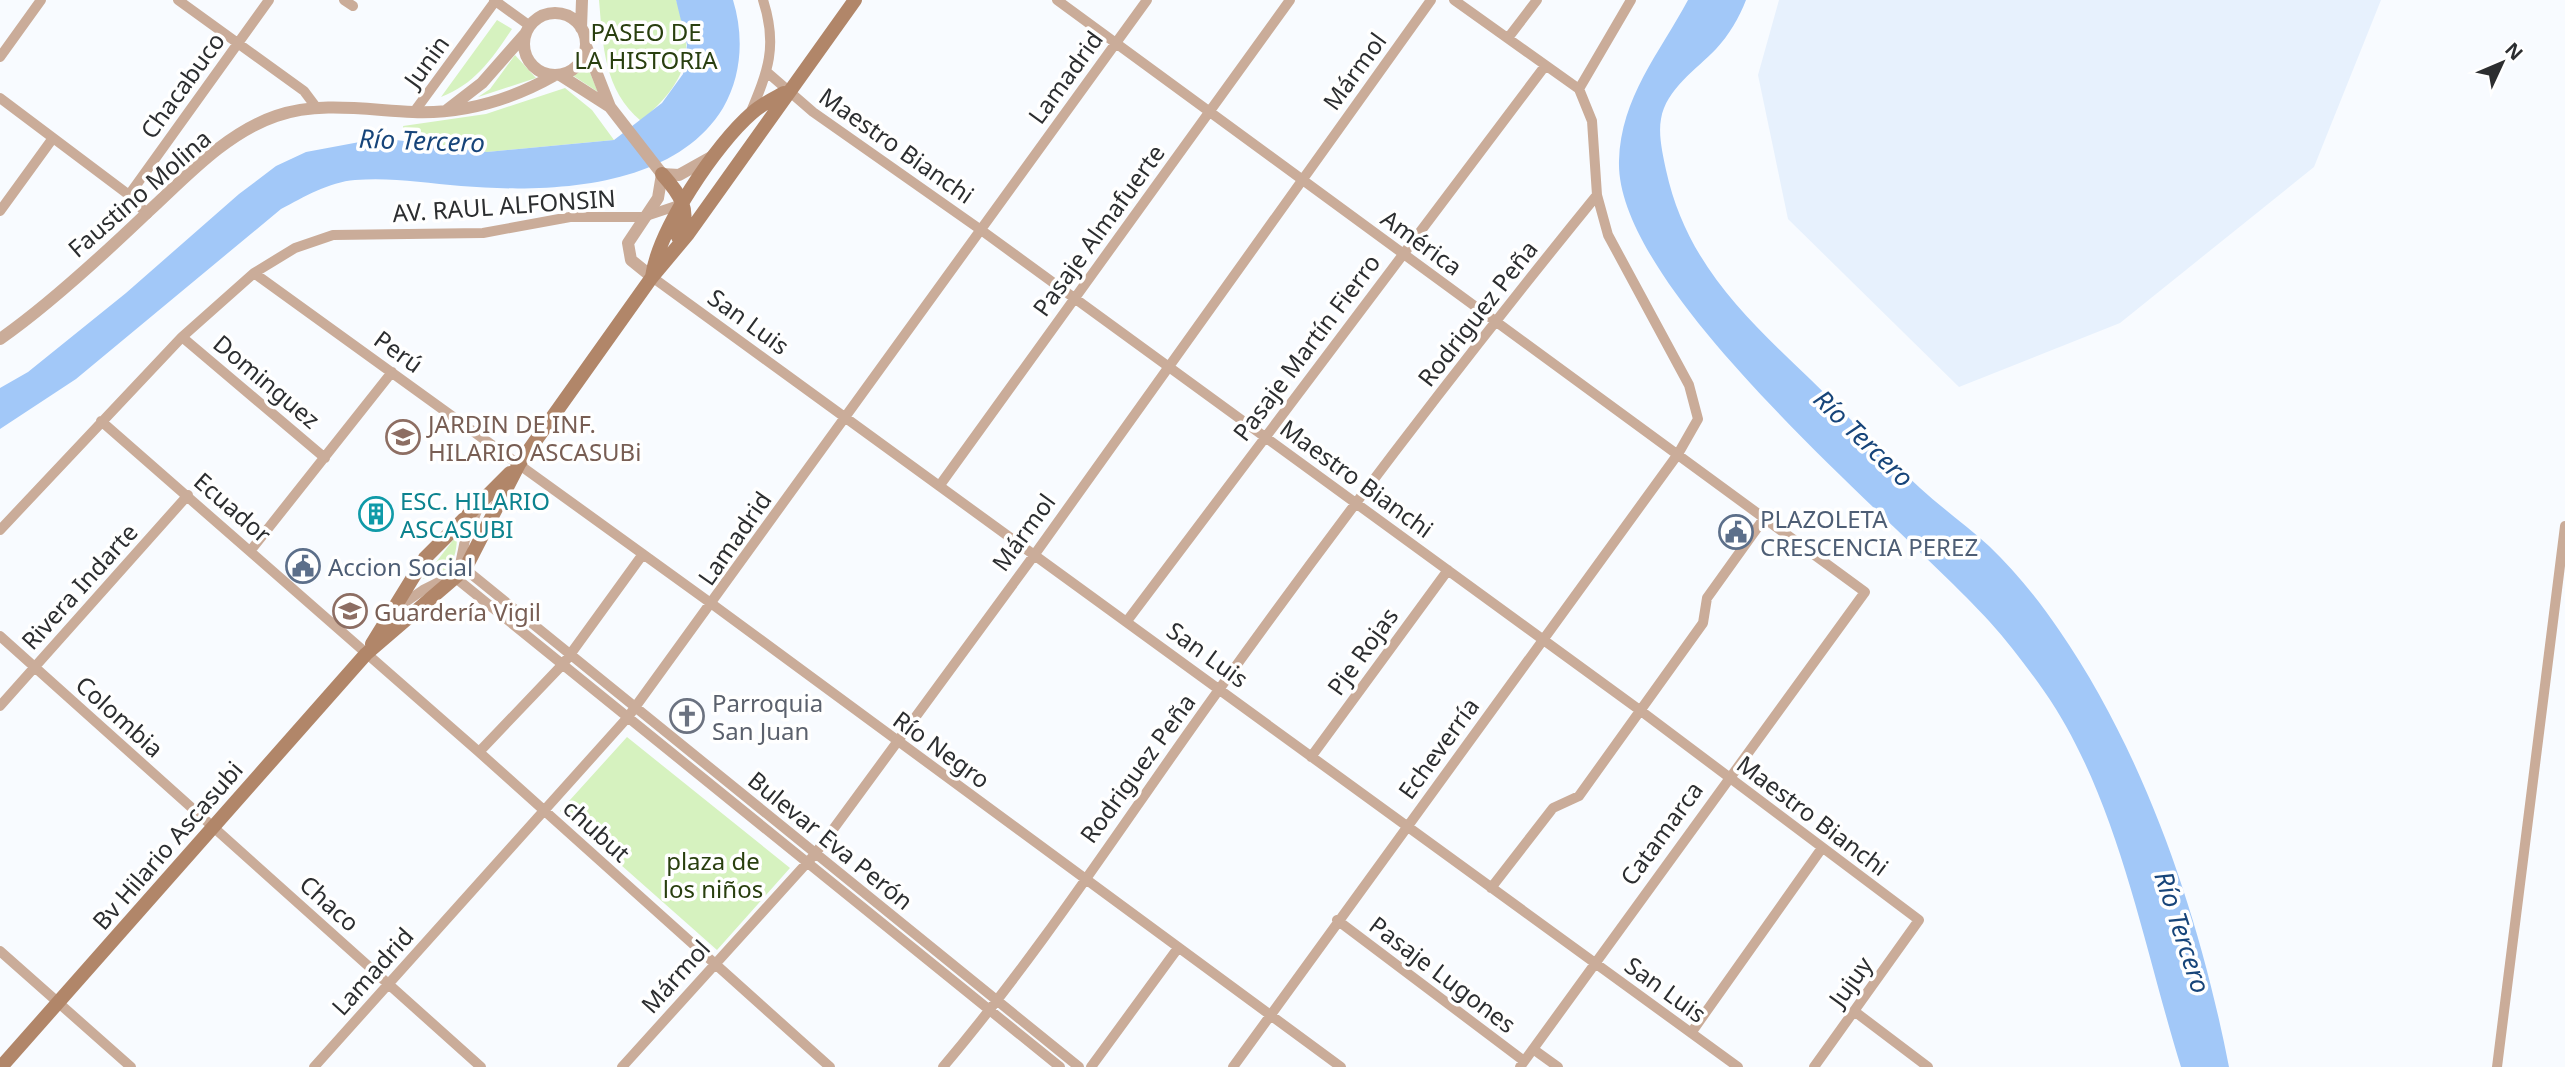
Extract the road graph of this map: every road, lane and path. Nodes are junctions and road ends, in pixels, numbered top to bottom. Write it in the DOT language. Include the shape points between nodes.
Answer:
graph roads {
  1 [pos="41,0"];
  2 [pos="178,0"];
  3 [pos="269,0"];
  4 [pos="495,0"];
  5 [pos="548,0"];
  6 [pos="582,0"];
  7 [pos="764,0"];
  8 [pos="855,0"];
  9 [pos="1057,0"];
  10 [pos="1147,0"];
  11 [pos="1290,0"];
  12 [pos="1432,0"];
  13 [pos="1454,0"];
  14 [pos="1537,0"];
  15 [pos="1631,0"];
  16 [pos="541,17"];
  17 [pos="581,28"];
  18 [pos="528,30"];
  19 [pos="1508,38"];
  20 [pos="238,43"];
  21 [pos="1116,43"];
  22 [pos="586,47"];
  23 [pos="0,57"];
  24 [pos="1545,66"];
  25 [pos="768,73"];
  26 [pos="557,75"];
  27 [pos="1578,89"];
  28 [pos="787,92"];
  29 [pos="0,98"];
  30 [pos="316,107"];
  31 [pos="610,107"];
  32 [pos="447,110"];
  33 [pos="1210,111"];
  34 [pos="414,112"];
  35 [pos="750,114"];
  36 [pos="53,138"];
  37 [pos="716,154"];
  38 [pos="662,174"];
  39 [pos="1301,179"];
  40 [pos="129,195"];
  41 [pos="1597,195"];
  42 [pos="682,204"];
  43 [pos="0,211"];
  44 [pos="147,214"];
  45 [pos="643,217"];
  46 [pos="981,230"];
  47 [pos="1402,253"];
  48 [pos="670,258"];
  49 [pos="254,273"];
  50 [pos="652,277"];
  51 [pos="1074,298"];
  52 [pos="1494,321"];
  53 [pos="182,337"];
  54 [pos="1,338"];
  55 [pos="1167,366"];
  56 [pos="392,372"];
  57 [pos="846,416"];
  58 [pos="101,421"];
  59 [pos="1265,437"];
  60 [pos="1678,454"];
  61 [pos="325,458"];
  62 [pos="519,464"];
  63 [pos="940,485"];
  64 [pos="188,495"];
  65 [pos="482,501"];
  66 [pos="1357,504"];
  67 [pos="1765,517"];
  68 [pos="2565,526"];
  69 [pos="0,530"];
  70 [pos="251,550"];
  71 [pos="643,554"];
  72 [pos="1035,554"];
  73 [pos="1448,570"];
  74 [pos="460,573"];
  75 [pos="1865,592"];
  76 [pos="712,604"];
  77 [pos="393,611"];
  78 [pos="1127,621"];
  79 [pos="0,636"];
  80 [pos="1543,640"];
  81 [pos="570,652"];
  82 [pos="366,654"];
  83 [pos="564,663"];
  84 [pos="34,667"];
  85 [pos="1220,688"];
  86 [pos="0,706"];
  87 [pos="635,707"];
  88 [pos="1641,711"];
  89 [pos="628,717"];
  90 [pos="897,742"];
  91 [pos="479,752"];
  92 [pos="1311,757"];
  93 [pos="1727,777"];
  94 [pos="545,811"];
  95 [pos="1406,826"];
  96 [pos="213,827"];
  97 [pos="1822,848"];
  98 [pos="811,858"];
  99 [pos="1084,879"];
  100 [pos="1491,888"];
  101 [pos="1337,920"];
  102 [pos="1919,920"];
  103 [pos="1178,948"];
  104 [pos="0,951"];
  105 [pos="1594,963"];
  106 [pos="714,964"];
  107 [pos="389,983"];
  108 [pos="999,1001"];
  109 [pos="58,1003"];
  110 [pos="991,1011"];
  111 [pos="1854,1011"];
  112 [pos="1270,1015"];
  113 [pos="1691,1033"];
  114 [pos="1533,1049"];
  115 [pos="1522,1064"];
  116 [pos="1,1067"];
  117 [pos="131,1067"];
  118 [pos="314,1067"];
  119 [pos="481,1067"];
  120 [pos="622,1067"];
  121 [pos="830,1067"];
  122 [pos="943,1067"];
  123 [pos="1060,1067"];
  124 [pos="1079,1067"];
  125 [pos="1091,1067"];
  126 [pos="1233,1067"];
  127 [pos="1342,1067"];
  128 [pos="1558,1067"];
  129 [pos="1738,1067"];
  130 [pos="1814,1067"];
  131 [pos="1928,1067"];
  132 [pos="2497,1067"];
  1 -- 23 [label="street"];
  2 -- 20 [label="street"];
  3 -- 20 [label="street, Chacabuco"];
  4 -- 18 [label="street"];
  4 -- 34 [label="street, Junin"];
  5 -- 16 [label="street"];
  6 -- 17 [label="street"];
  7 -- 25 [label="street" via="771,23"];
  8 -- 28 [label="main road"];
  9 -- 21 [label="street, América"];
  10 -- 21 [label="street, Lamadrid"];
  11 -- 33 [label="street, Pasaje Almafuerte"];
  12 -- 39 [label="street, Mármol"];
  13 -- 19 [label="street"];
  14 -- 19 [label="street"];
  15 -- 27 [label="street"];
  16 -- 17 [label="street" via="567,16"];
  16 -- 18 [label="street"];
  17 -- 22 [label="street"];
  18 -- 26 [label="street" via="525,51 529,61 545,73"];
  18 -- 32 [label="street" via="482,83"];
  19 -- 24 [label="street"];
  20 -- 30 [label="street" via="304,91"];
  20 -- 40 [label="street, Chacabuco"];
  21 -- 33 [label="street, América"];
  21 -- 46 [label="street, Lamadrid"];
  22 -- 26 [label="street, Faustino Molina" via="578,65"];
  22 -- 31 [label="street"];
  24 -- 27 [label="street"];
  24 -- 47 [label="street, Pasaje Martín Fierro"];
  25 -- 28 [label="street, Maestro Bianchi"];
  25 -- 35 [label="street"];
  26 -- 31 [label="street"];
  26 -- 32 [label="street, Faustino Molina" via="482,106"];
  27 -- 41 [label="street" via="1592,121"];
  28 -- 35 [label="main road"];
  28 -- 46 [label="street, Maestro Bianchi"];
  28 -- 48 [label="main road"];
  29 -- 36 [label="street"];
  30 -- 34 [label="street, Faustino Molina"];
  30 -- 44 [label="street, Faustino Molina" via="274,116 225,146"];
  31 -- 38 [label="street"];
  32 -- 34 [label="street, Faustino Molina"];
  33 -- 39 [label="street, América"];
  33 -- 51 [label="street, Pasaje Almafuerte"];
  35 -- 37 [label="main road"];
  36 -- 40 [label="street"];
  36 -- 43 [label="street"];
  37 -- 38 [label="street" via="679,175"];
  37 -- 42 [label="main road"];
  38 -- 42 [label="main road"];
  38 -- 45 [label="street" via="658,198"];
  39 -- 47 [label="street, América"];
  39 -- 55 [label="street, Mármol"];
  40 -- 44 [label="street"];
  41 -- 52 [label="street, Rodriguez Peña"];
  41 -- 60 [label="street, Echeverría" via="1608,235 1698,408 1698,419"];
  42 -- 45 [label="street, AV. RAUL ALFONSIN"];
  42 -- 48 [label="main road" via="686,222"];
  42 -- 50 [label="main road" via="659,246"];
  44 -- 54 [label="street, Faustino Molina"];
  45 -- 49 [label="street, AV. RAUL ALFONSIN" via="577,216 483,233 333,235 295,248"];
  45 -- 50 [label="street" via="631,236 628,252 637,268"];
  46 -- 51 [label="street, Maestro Bianchi"];
  46 -- 57 [label="street, Lamadrid"];
  47 -- 52 [label="street, América"];
  47 -- 59 [label="street, Pasaje Martín Fierro"];
  48 -- 50 [label="main road"];
  49 -- 53 [label="street, AV. RAUL ALFONSIN"];
  49 -- 56 [label="street, Perú"];
  50 -- 57 [label="street, San Luis"];
  50 -- 62 [label="main road"];
  51 -- 55 [label="street, Maestro Bianchi"];
  51 -- 63 [label="street, Pasaje Almafuerte"];
  52 -- 60 [label="street, América"];
  52 -- 66 [label="street, Rodriguez Peña"];
  53 -- 58 [label="street, AV. RAUL ALFONSIN"];
  53 -- 61 [label="street, Dominguez"];
  55 -- 59 [label="street, Maestro Bianchi"];
  55 -- 72 [label="street, Mármol"];
  56 -- 61 [label="street"];
  56 -- 62 [label="street, Perú"];
  57 -- 63 [label="street, San Luis"];
  57 -- 76 [label="street, Lamadrid"];
  58 -- 64 [label="street, Ecuador"];
  58 -- 69 [label="street, AV. RAUL ALFONSIN"];
  59 -- 66 [label="street, Maestro Bianchi"];
  59 -- 78 [label="street, Pasaje Martín Fierro"];
  60 -- 67 [label="street, América"];
  60 -- 80 [label="street, Echeverría"];
  61 -- 70 [label="street"];
  62 -- 65 [label="main road"];
  62 -- 71 [label="street, Río Negro"];
  62 -- 74 [label="main road"];
  63 -- 72 [label="street, San Luis"];
  64 -- 70 [label="street, Ecuador"];
  64 -- 84 [label="street, Rivera Indarte"];
  65 -- 74 [label="street" via="465,540"];
  65 -- 77 [label="main road" via="425,558"];
  66 -- 73 [label="street, Maestro Bianchi"];
  66 -- 85 [label="street, Rodriguez Peña"];
  67 -- 75 [label="street, América"];
  67 -- 88 [label="street" via="1707,598 1703,623"];
  68 -- 132 [label="street"];
  70 -- 82 [label="street, Ecuador"];
  71 -- 76 [label="street, Río Negro"];
  71 -- 81 [label="street"];
  72 -- 78 [label="street, San Luis"];
  72 -- 90 [label="street, Mármol"];
  73 -- 80 [label="street, Maestro Bianchi"];
  73 -- 92 [label="street, Pje Rojas"];
  74 -- 77 [label="street"];
  74 -- 81 [label="street, Bulevar Eva Perón"];
  74 -- 82 [label="main road"];
  74 -- 83 [label="street, Bulevar Eva Perón"];
  75 -- 93 [label="street, Catamarca"];
  76 -- 87 [label="street, Lamadrid"];
  76 -- 90 [label="street, Río Negro"];
  77 -- 82 [label="main road"];
  78 -- 85 [label="street, San Luis"];
  79 -- 84 [label="street, Colombia"];
  80 -- 88 [label="street, Maestro Bianchi"];
  80 -- 95 [label="street, Echeverría"];
  81 -- 83 [label="street"];
  81 -- 87 [label="street, Bulevar Eva Perón"];
  82 -- 91 [label="street, chubut"];
  82 -- 96 [label="main road, Bv Hilario Ascasubi"];
  83 -- 89 [label="street, Bulevar Eva Perón"];
  83 -- 91 [label="street"];
  84 -- 86 [label="street, Rivera Indarte"];
  84 -- 96 [label="street, Colombia"];
  85 -- 92 [label="street, San Luis"];
  85 -- 99 [label="street, Rodriguez Peña"];
  87 -- 89 [label="street, Lamadrid"];
  87 -- 98 [label="street, Bulevar Eva Perón"];
  88 -- 93 [label="street, Maestro Bianchi"];
  88 -- 100 [label="street" via="1579,796 1553,808"];
  89 -- 94 [label="street, Lamadrid"];
  89 -- 98 [label="street, Bulevar Eva Perón"];
  90 -- 98 [label="street, Mármol"];
  90 -- 99 [label="street, Río Negro"];
  91 -- 94 [label="street, chubut"];
  92 -- 95 [label="street, San Luis"];
  93 -- 97 [label="street, Maestro Bianchi"];
  93 -- 105 [label="street, Catamarca"];
  94 -- 106 [label="street, chubut"];
  94 -- 107 [label="street, Lamadrid"];
  95 -- 100 [label="street, San Luis"];
  95 -- 101 [label="street, Echeverría"];
  96 -- 107 [label="street, Chaco"];
  96 -- 109 [label="main road, Bv Hilario Ascasubi"];
  97 -- 102 [label="street, Maestro Bianchi"];
  97 -- 113 [label="street"];
  98 -- 106 [label="street, Mármol"];
  98 -- 108 [label="street, Bulevar Eva Perón"];
  98 -- 110 [label="street, Bulevar Eva Perón"];
  99 -- 103 [label="street, Río Negro"];
  99 -- 108 [label="street, Rodriguez Peña"];
  100 -- 105 [label="street, San Luis"];
  101 -- 112 [label="street, Echeverría"];
  101 -- 115 [label="street, Pasaje Lugones"];
  102 -- 111 [label="street, Jujuy"];
  103 -- 112 [label="street, Río Negro"];
  103 -- 125 [label="street"];
  104 -- 109 [label="street"];
  105 -- 113 [label="street, San Luis"];
  105 -- 114 [label="street, Catamarca"];
  106 -- 120 [label="street, Mármol"];
  106 -- 121 [label="street, chubut"];
  107 -- 118 [label="street, Lamadrid"];
  107 -- 119 [label="street, Chaco"];
  108 -- 110 [label="street, Rodriguez Peña"];
  108 -- 124 [label="street, Bulevar Eva Perón"];
  109 -- 116 [label="main road, Bv Hilario Ascasubi"];
  109 -- 117 [label="street"];
  110 -- 122 [label="street, Rodriguez Peña"];
  110 -- 123 [label="street, Bulevar Eva Perón"];
  111 -- 130 [label="street, Jujuy"];
  111 -- 131 [label="street"];
  112 -- 126 [label="street, Echeverría"];
  112 -- 127 [label="street, Río Negro"];
  113 -- 129 [label="street, San Luis"];
  114 -- 115 [label="street, Catamarca"];
  114 -- 128 [label="street, Pasaje Lugones"];
}
